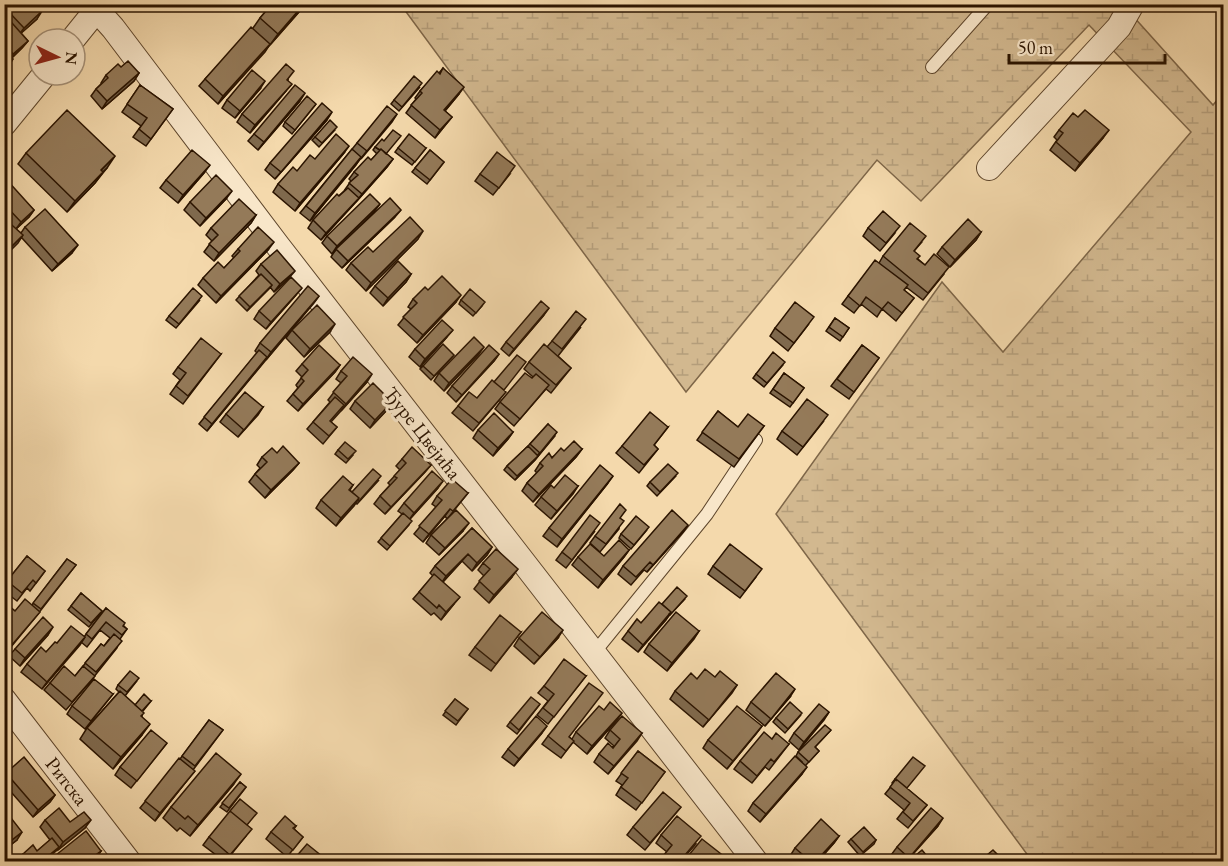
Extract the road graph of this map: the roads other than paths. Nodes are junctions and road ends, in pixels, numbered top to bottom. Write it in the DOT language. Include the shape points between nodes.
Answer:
graph roads {
  1 [pos="988,4"];
  2 [pos="1132,4"];
  3 [pos="95,9"];
  4 [pos="82,27"];
  5 [pos="932,67"];
  6 [pos="34,87"];
  7 [pos="4,124"];
  8 [pos="989,168"];
  9 [pos="756,440"];
  10 [pos="594,653"];
  11 [pos="4,700"];
  12 [pos="129,861"];
  13 [pos="756,861"];
  1 -- 5 [label="lane"];
  2 -- 8 [label="street" via="1119,27"];
  3 -- 4 [label="street"];
  3 -- 10 [label="street, Ђуре Цвејића"];
  6 -- 7 [label="street"];
  9 -- 10 [label="lane" via="707,514"];
  10 -- 13 [label="street, Ђуре Цвејића"];
  11 -- 12 [label="street, Ритска"];
}
